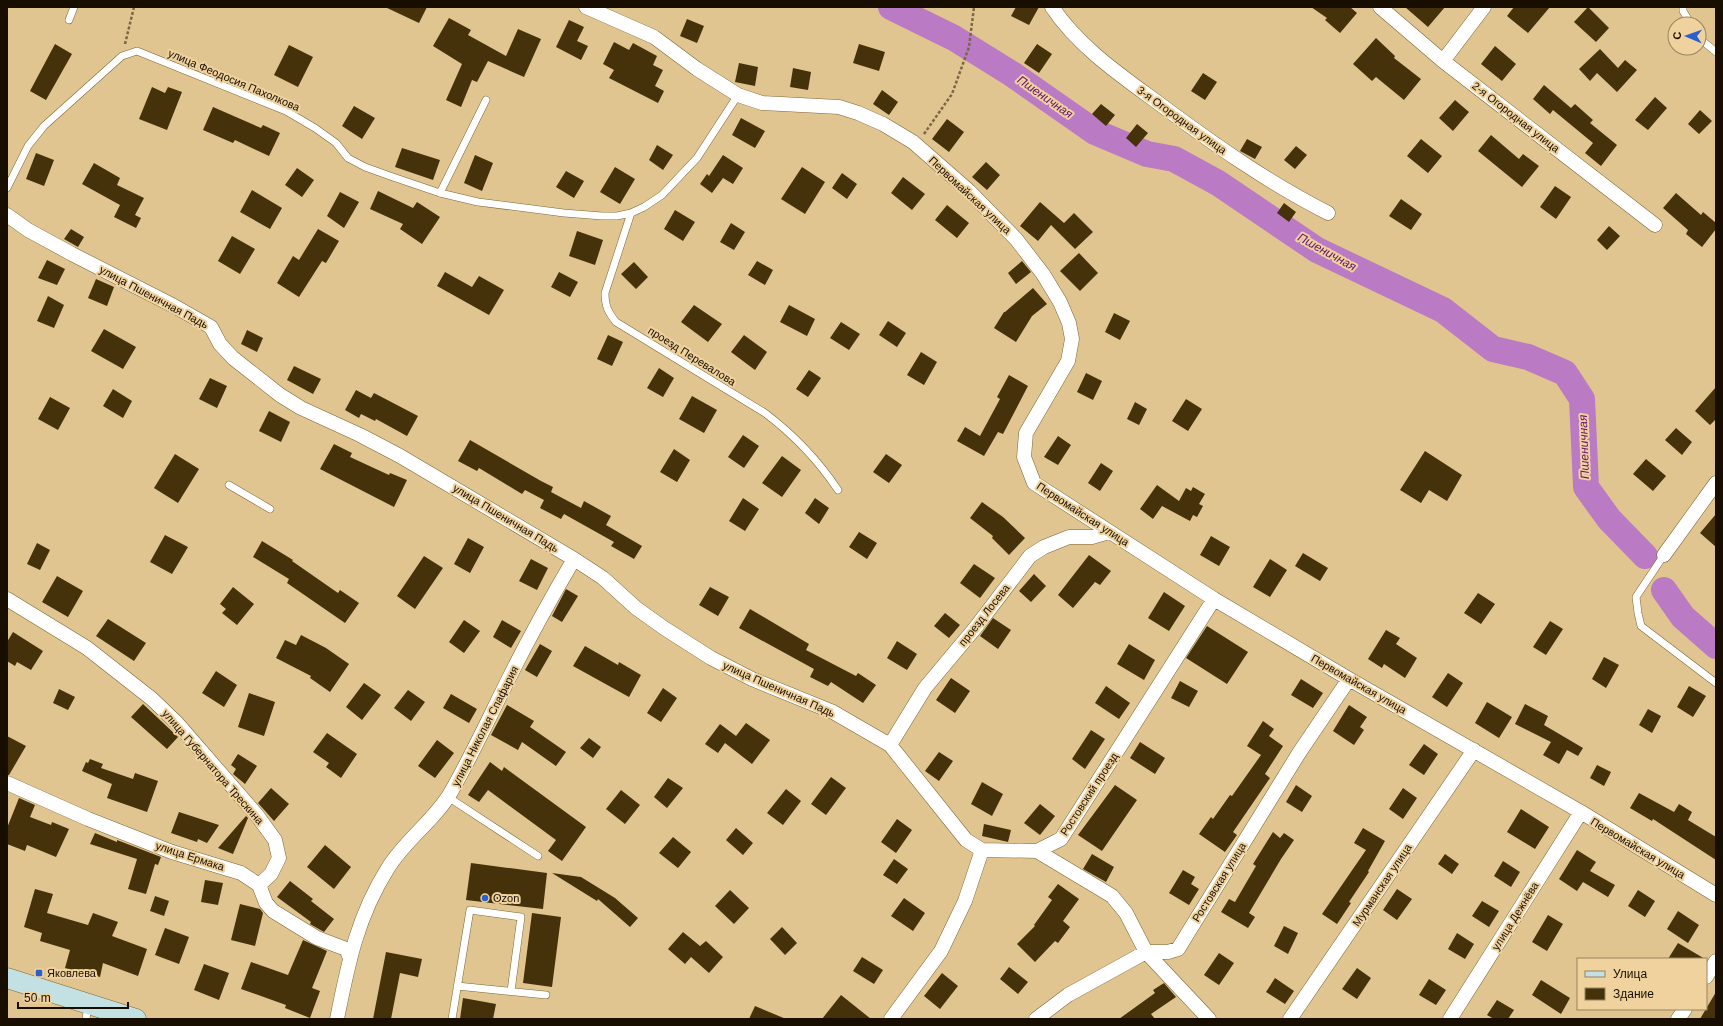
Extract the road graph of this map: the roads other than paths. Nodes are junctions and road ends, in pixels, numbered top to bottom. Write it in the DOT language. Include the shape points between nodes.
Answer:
graph roads {
  1 [pos="74,7"];
  2 [pos="586,7"];
  3 [pos="1052,7"];
  4 [pos="1380,7"];
  5 [pos="1484,7"];
  6 [pos="69,20"];
  7 [pos="1707,45"];
  8 [pos="1716,52"];
  9 [pos="1443,61"];
  10 [pos="738,96"];
  11 [pos="486,100"];
  12 [pos="7,188"];
  13 [pos="440,193"];
  14 [pos="631,213"];
  15 [pos="1328,213"];
  16 [pos="7,215"];
  17 [pos="1655,225"];
  18 [pos="1716,483"];
  19 [pos="229,486"];
  20 [pos="838,490"];
  21 [pos="270,509"];
  22 [pos="1110,532"];
  23 [pos="1664,555"];
  24 [pos="574,559"];
  25 [pos="7,599"];
  26 [pos="1214,599"];
  27 [pos="1349,679"];
  28 [pos="1716,683"];
  29 [pos="890,744"];
  30 [pos="1474,750"];
  31 [pos="7,783"];
  32 [pos="448,797"];
  33 [pos="1581,812"];
  34 [pos="982,850"];
  35 [pos="1037,851"];
  36 [pos="538,856"];
  37 [pos="259,885"];
  38 [pos="1716,895"];
  39 [pos="1146,952"];
  40 [pos="350,958"];
  41 [pos="1716,961"];
  42 [pos="1707,975"];
  43 [pos="7,978"];
  44 [pos="457,986"];
  45 [pos="511,992"];
  46 [pos="546,995"];
  47 [pos="1684,1010"];
  48 [pos="87,1012"];
  49 [pos="136,1019"];
  50 [pos="337,1019"];
  51 [pos="452,1019"];
  52 [pos="891,1019"];
  53 [pos="1036,1019"];
  54 [pos="1209,1019"];
  55 [pos="1290,1019"];
  56 [pos="1450,1019"];
  57 [pos="1678,1019"];
  1 -- 6 [label="lane"];
  2 -- 10 [label="street, Первомайская улица" via="654,37"];
  3 -- 15 [label="street, 3-я Огородная улица" via="1091,51 1127,80 1235,159"];
  4 -- 9 [label="street, 2-я Огородная улица"];
  5 -- 9 [label="street"];
  7 -- 8 [label="lane"];
  9 -- 17 [label="street, 2-я Огородная улица"];
  10 -- 14 [label="lane, улица Феодосия Пахолкова" via="697,158 662,195"];
  10 -- 22 [label="street, Первомайская улица" via="762,103 839,107 883,124 916,145 969,191 1016,239 1060,302 1069,323 1072,339 1068,361 1026,434 1024,458 1034,483"];
  11 -- 13 [label="lane"];
  12 -- 13 [label="lane, улица Феодосия Пахолкова" via="28,146 44,126 106,68 122,56 137,51 286,111 336,143 348,158 365,167"];
  13 -- 14 [label="lane, улица Феодосия Пахолкова" via="478,202 564,213 617,216"];
  14 -- 20 [label="lane, проезд Перевалова" via="605,293 605,306 609,314 616,322 765,413 787,430 819,464"];
  16 -- 24 [label="street, улица Пшеничная Падь" via="28,230 211,327 220,344 233,358 301,408 400,456"];
  18 -- 23 [label="street"];
  19 -- 21 [label="lane"];
  22 -- 26 [label="street, Первомайская улица"];
  22 -- 29 [label="street, проезд Лосева" via="1092,538 1069,537 1030,556 925,688"];
  23 -- 28 [label="lane" via="1636,597 1641,626"];
  24 -- 29 [label="street, улица Пшеничная Падь" via="603,578 636,608 711,658 752,679 833,712"];
  24 -- 32 [label="street, улица Николая Спафария" via="542,613 480,739"];
  25 -- 37 [label="street, улица Губернатора Трескина" via="87,648 152,699 177,723 256,814 275,840 278,858 271,874"];
  26 -- 27 [label="street, Первомайская улица"];
  26 -- 35 [label="street, Ростовский проезд" via="1061,839"];
  27 -- 30 [label="street, Первомайская улица"];
  27 -- 39 [label="street, Ростовская улица" via="1299,753 1178,949 1168,952"];
  29 -- 34 [label="street, улица Пшеничная Падь" via="966,840"];
  30 -- 33 [label="street, Первомайская улица"];
  30 -- 55 [label="street, Мурманская улица"];
  31 -- 37 [label="street, улица Ермака" via="88,819 241,873"];
  32 -- 36 [label="lane"];
  32 -- 40 [label="street, улица Николая Спафария" via="388,867 359,925"];
  33 -- 38 [label="street, Первомайская улица"];
  33 -- 56 [label="street, улица Дежнёва"];
  34 -- 35 [label="street, Ростовский проезд"];
  34 -- 52 [label="street" via="965,901 941,951"];
  35 -- 39 [label="street" via="1112,896 1126,913"];
  37 -- 40 [label="street" via="266,903 274,910 317,938 346,949"];
  39 -- 53 [label="street, Ростовская улица" via="1068,995"];
  39 -- 54 [label="street"];
  40 -- 50 [label="street, улица Николая Спафария"];
  41 -- 42 [label="street"];
  43 -- 48 [label="main road"];
  44 -- 45 [label="lane"];
  44 -- 45 [label="lane" via="470,910 521,917"];
  44 -- 51 [label="lane"];
  45 -- 46 [label="lane"];
  47 -- 57 [label="street"];
  48 -- 49 [label="main road"];
}
